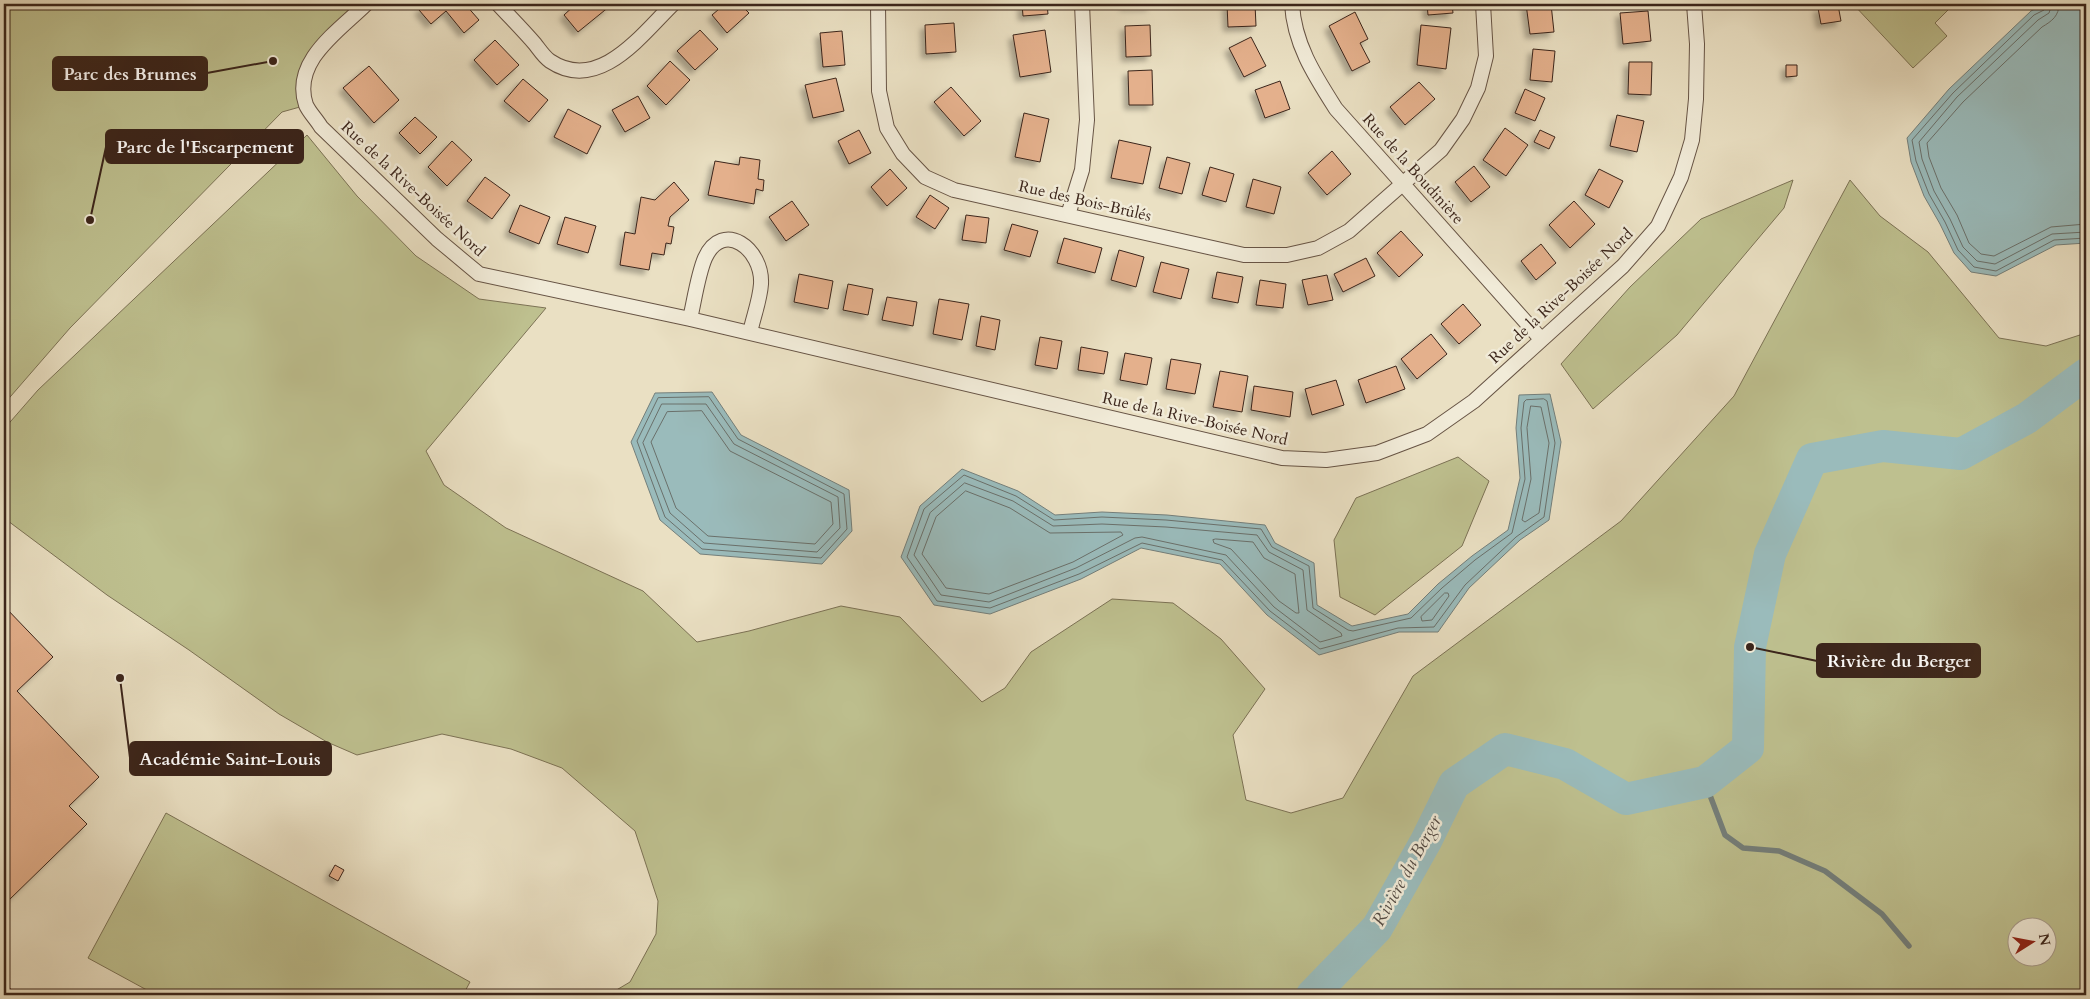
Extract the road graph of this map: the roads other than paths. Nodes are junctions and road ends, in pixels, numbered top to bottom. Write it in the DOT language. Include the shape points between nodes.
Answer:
graph roads {
  1 [pos="366,4"];
  2 [pos="498,4"];
  3 [pos="673,4"];
  4 [pos="878,4"];
  5 [pos="1082,4"];
  6 [pos="1292,4"];
  7 [pos="1483,4"];
  8 [pos="1694,4"];
  9 [pos="1403,183"];
  10 [pos="1068,215"];
  11 [pos="690,319"];
  12 [pos="750,333"];
  13 [pos="1541,339"];
  1 -- 11 [label="street, Rue de la Rive-Boisée Nord" via="315,54 306,69 303,87 306,105 328,134 437,239 479,274"];
  2 -- 3 [label="street" via="550,60 581,71 600,68 615,60"];
  4 -- 10 [label="street, Rue des Bois-Brûlés" via="878,91 887,128 903,154 925,177 954,190"];
  5 -- 10 [label="street" via="1088,120 1082,170"];
  6 -- 9 [label="street, Rue de la Boudinière" via="1300,46 1312,72 1336,109"];
  7 -- 9 [label="street, Rue des Bois-Brûlés" via="1486,56 1478,88 1441,150"];
  8 -- 13 [label="street, Rue de la Rive-Boisée Nord" via="1697,44 1692,140 1658,226 1623,266"];
  9 -- 10 [label="street, Rue des Bois-Brûlés" via="1349,231 1318,248 1287,255 1244,254"];
  9 -- 13 [label="street, Rue de la Boudinière"];
  11 -- 12 [label="street, Rue de la Rive-Boisée Nord"];
  11 -- 12 [label="street" via="705,258 716,244 730,240 744,244 756,258 761,284"];
  12 -- 13 [label="street, Rue de la Rive-Boisée Nord" via="1282,458 1326,460 1377,453 1427,434 1474,401"];
}
